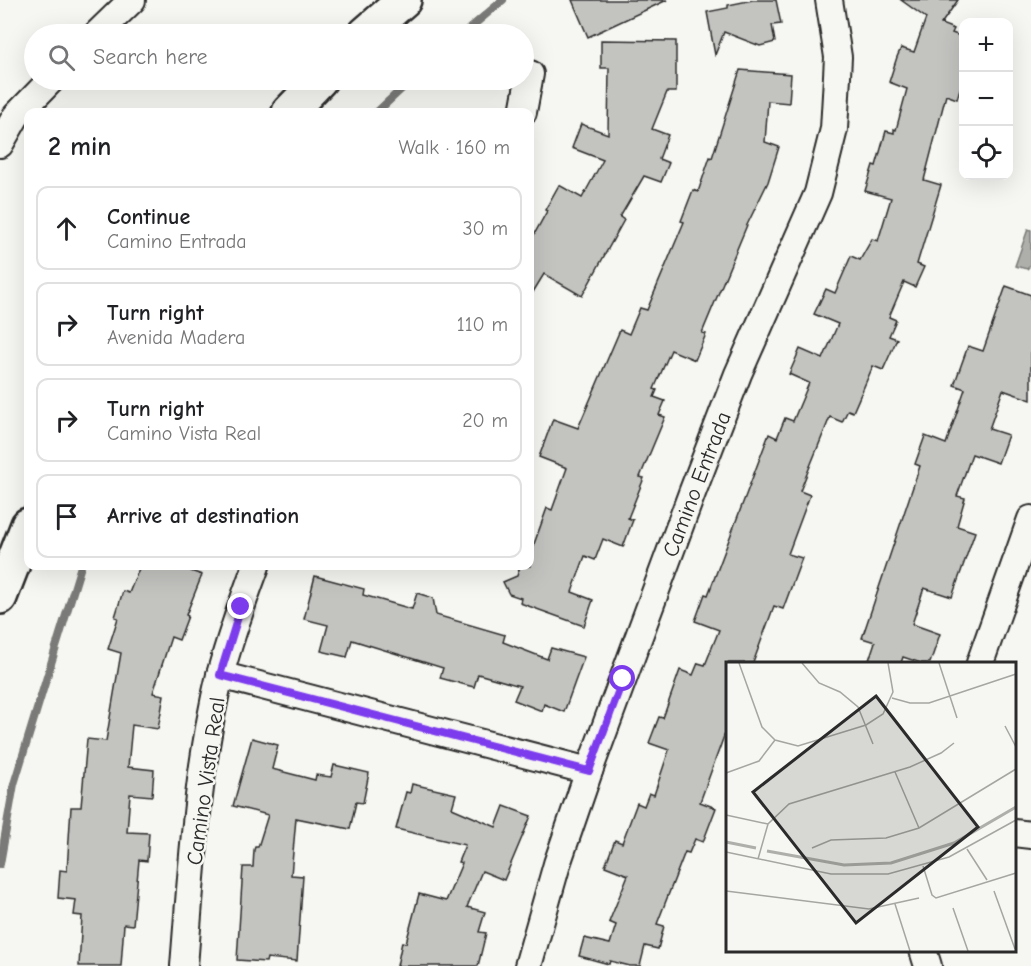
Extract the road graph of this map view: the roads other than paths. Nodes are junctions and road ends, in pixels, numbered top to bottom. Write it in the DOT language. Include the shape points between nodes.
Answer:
graph roads {
  1 [pos="132,0"];
  2 [pos="404,0"];
  3 [pos="829,0"];
  4 [pos="107,24"];
  5 [pos="376,24"];
  6 [pos="41,90"];
  7 [pos="310,90"];
  8 [pos="527,90"];
  9 [pos="293,108"];
  10 [pos="524,108"];
  11 [pos="0,144"];
  12 [pos="1031,519"];
  13 [pos="16,535"];
  14 [pos="255,570"];
  15 [pos="0,597"];
  16 [pos="980,662"];
  17 [pos="220,675"];
  18 [pos="589,771"];
  19 [pos="1016,833"];
  20 [pos="1031,835"];
  21 [pos="923,951"];
  22 [pos="184,966"];
  23 [pos="528,966"];
  24 [pos="928,966"];
  1 -- 4 [label="street"];
  2 -- 5 [label="street"];
  3 -- 18 [label="street, Camino Entrada" via="838,57 834,129 824,174 738,374"];
  6 -- 11 [label="street" via="16,116"];
  7 -- 9 [label="street"];
  8 -- 10 [label="street"];
  12 -- 16 [label="street"];
  13 -- 15 [label="street"];
  14 -- 17 [label="street, Camino Vista Real"];
  17 -- 18 [label="street"];
  17 -- 22 [label="street, Camino Vista Real" via="203,761"];
  18 -- 23 [label="street, Camino Entrada"];
  19 -- 20 [label="street"];
  21 -- 24 [label="street"];
}
